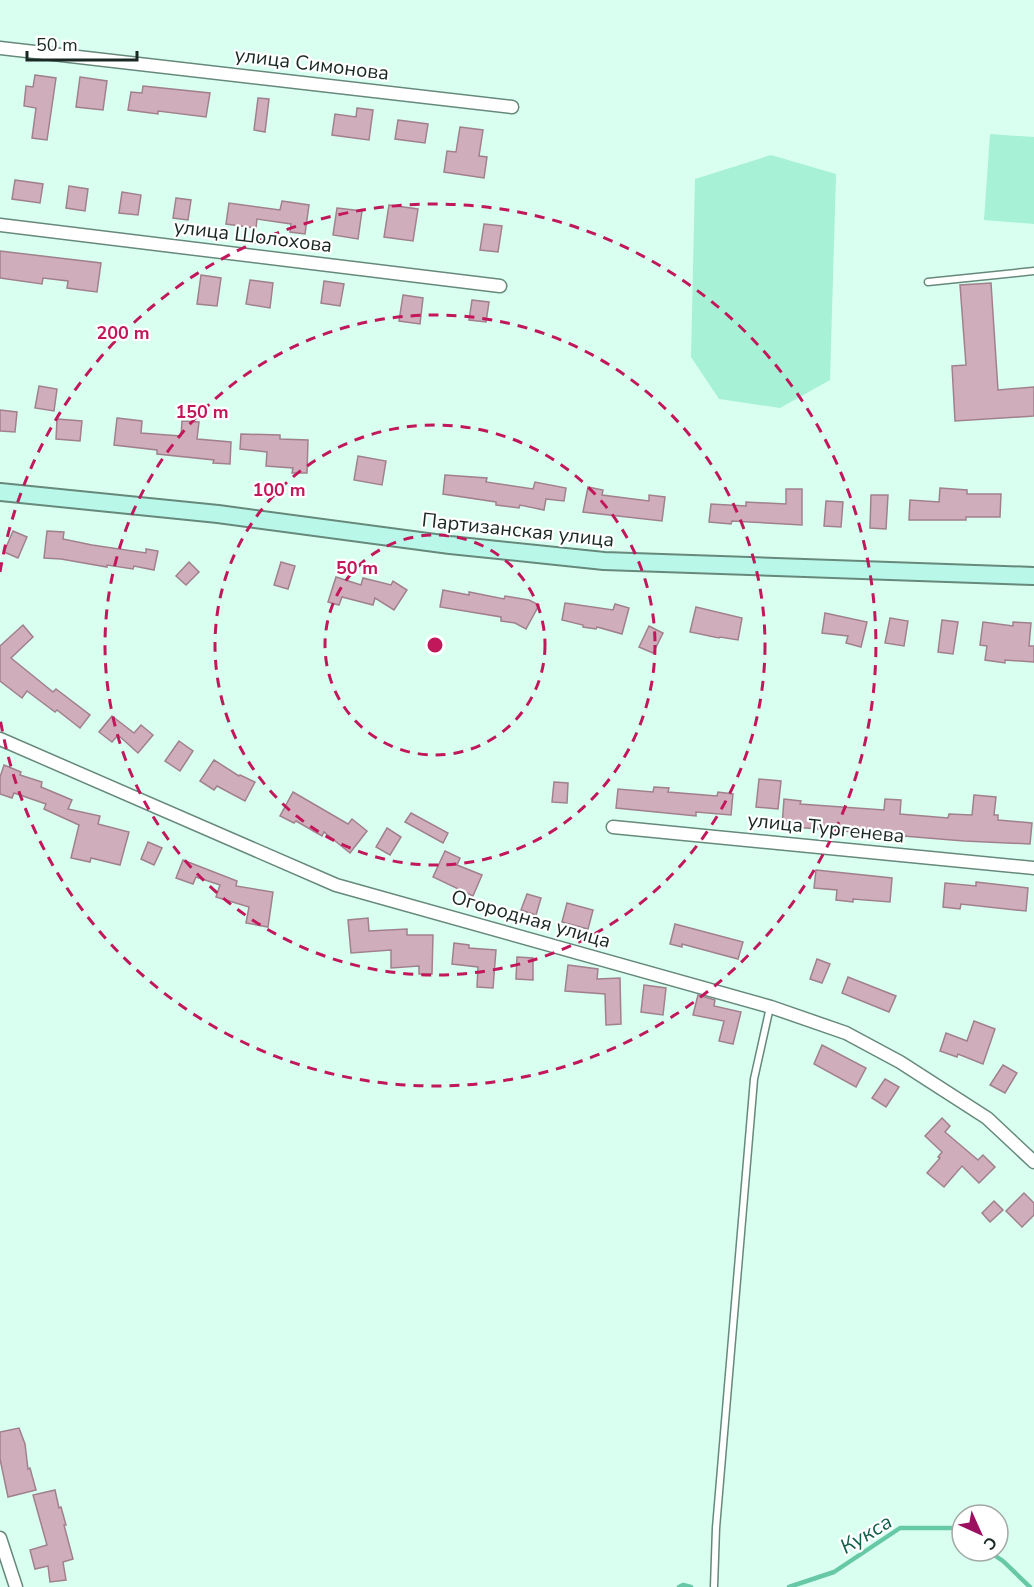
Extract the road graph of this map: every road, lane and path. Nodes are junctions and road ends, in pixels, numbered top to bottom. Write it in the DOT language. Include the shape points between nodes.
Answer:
graph roads {
  1 [pos="0,48"];
  2 [pos="512,107"];
  3 [pos="0,225"];
  4 [pos="1034,271"];
  5 [pos="928,282"];
  6 [pos="500,286"];
  7 [pos="0,492"];
  8 [pos="1034,576"];
  9 [pos="0,739"];
  10 [pos="613,827"];
  11 [pos="1034,868"];
  12 [pos="771,1006"];
  13 [pos="1034,1162"];
  14 [pos="0,1538"];
  15 [pos="16,1587"];
  16 [pos="714,1587"];
  1 -- 2 [label="street, улица Симонова"];
  3 -- 6 [label="street, улица Шолохова"];
  4 -- 5 [label="lane"];
  7 -- 8 [label="street, Партизанская улица" via="604,561"];
  9 -- 12 [label="street, Огородная улица" via="336,885"];
  10 -- 11 [label="street, улица Тургенева"];
  12 -- 13 [label="street, Огородная улица" via="846,1033 900,1062 987,1118"];
  12 -- 16 [label="lane" via="754,1079"];
  14 -- 15 [label="street"];
}
